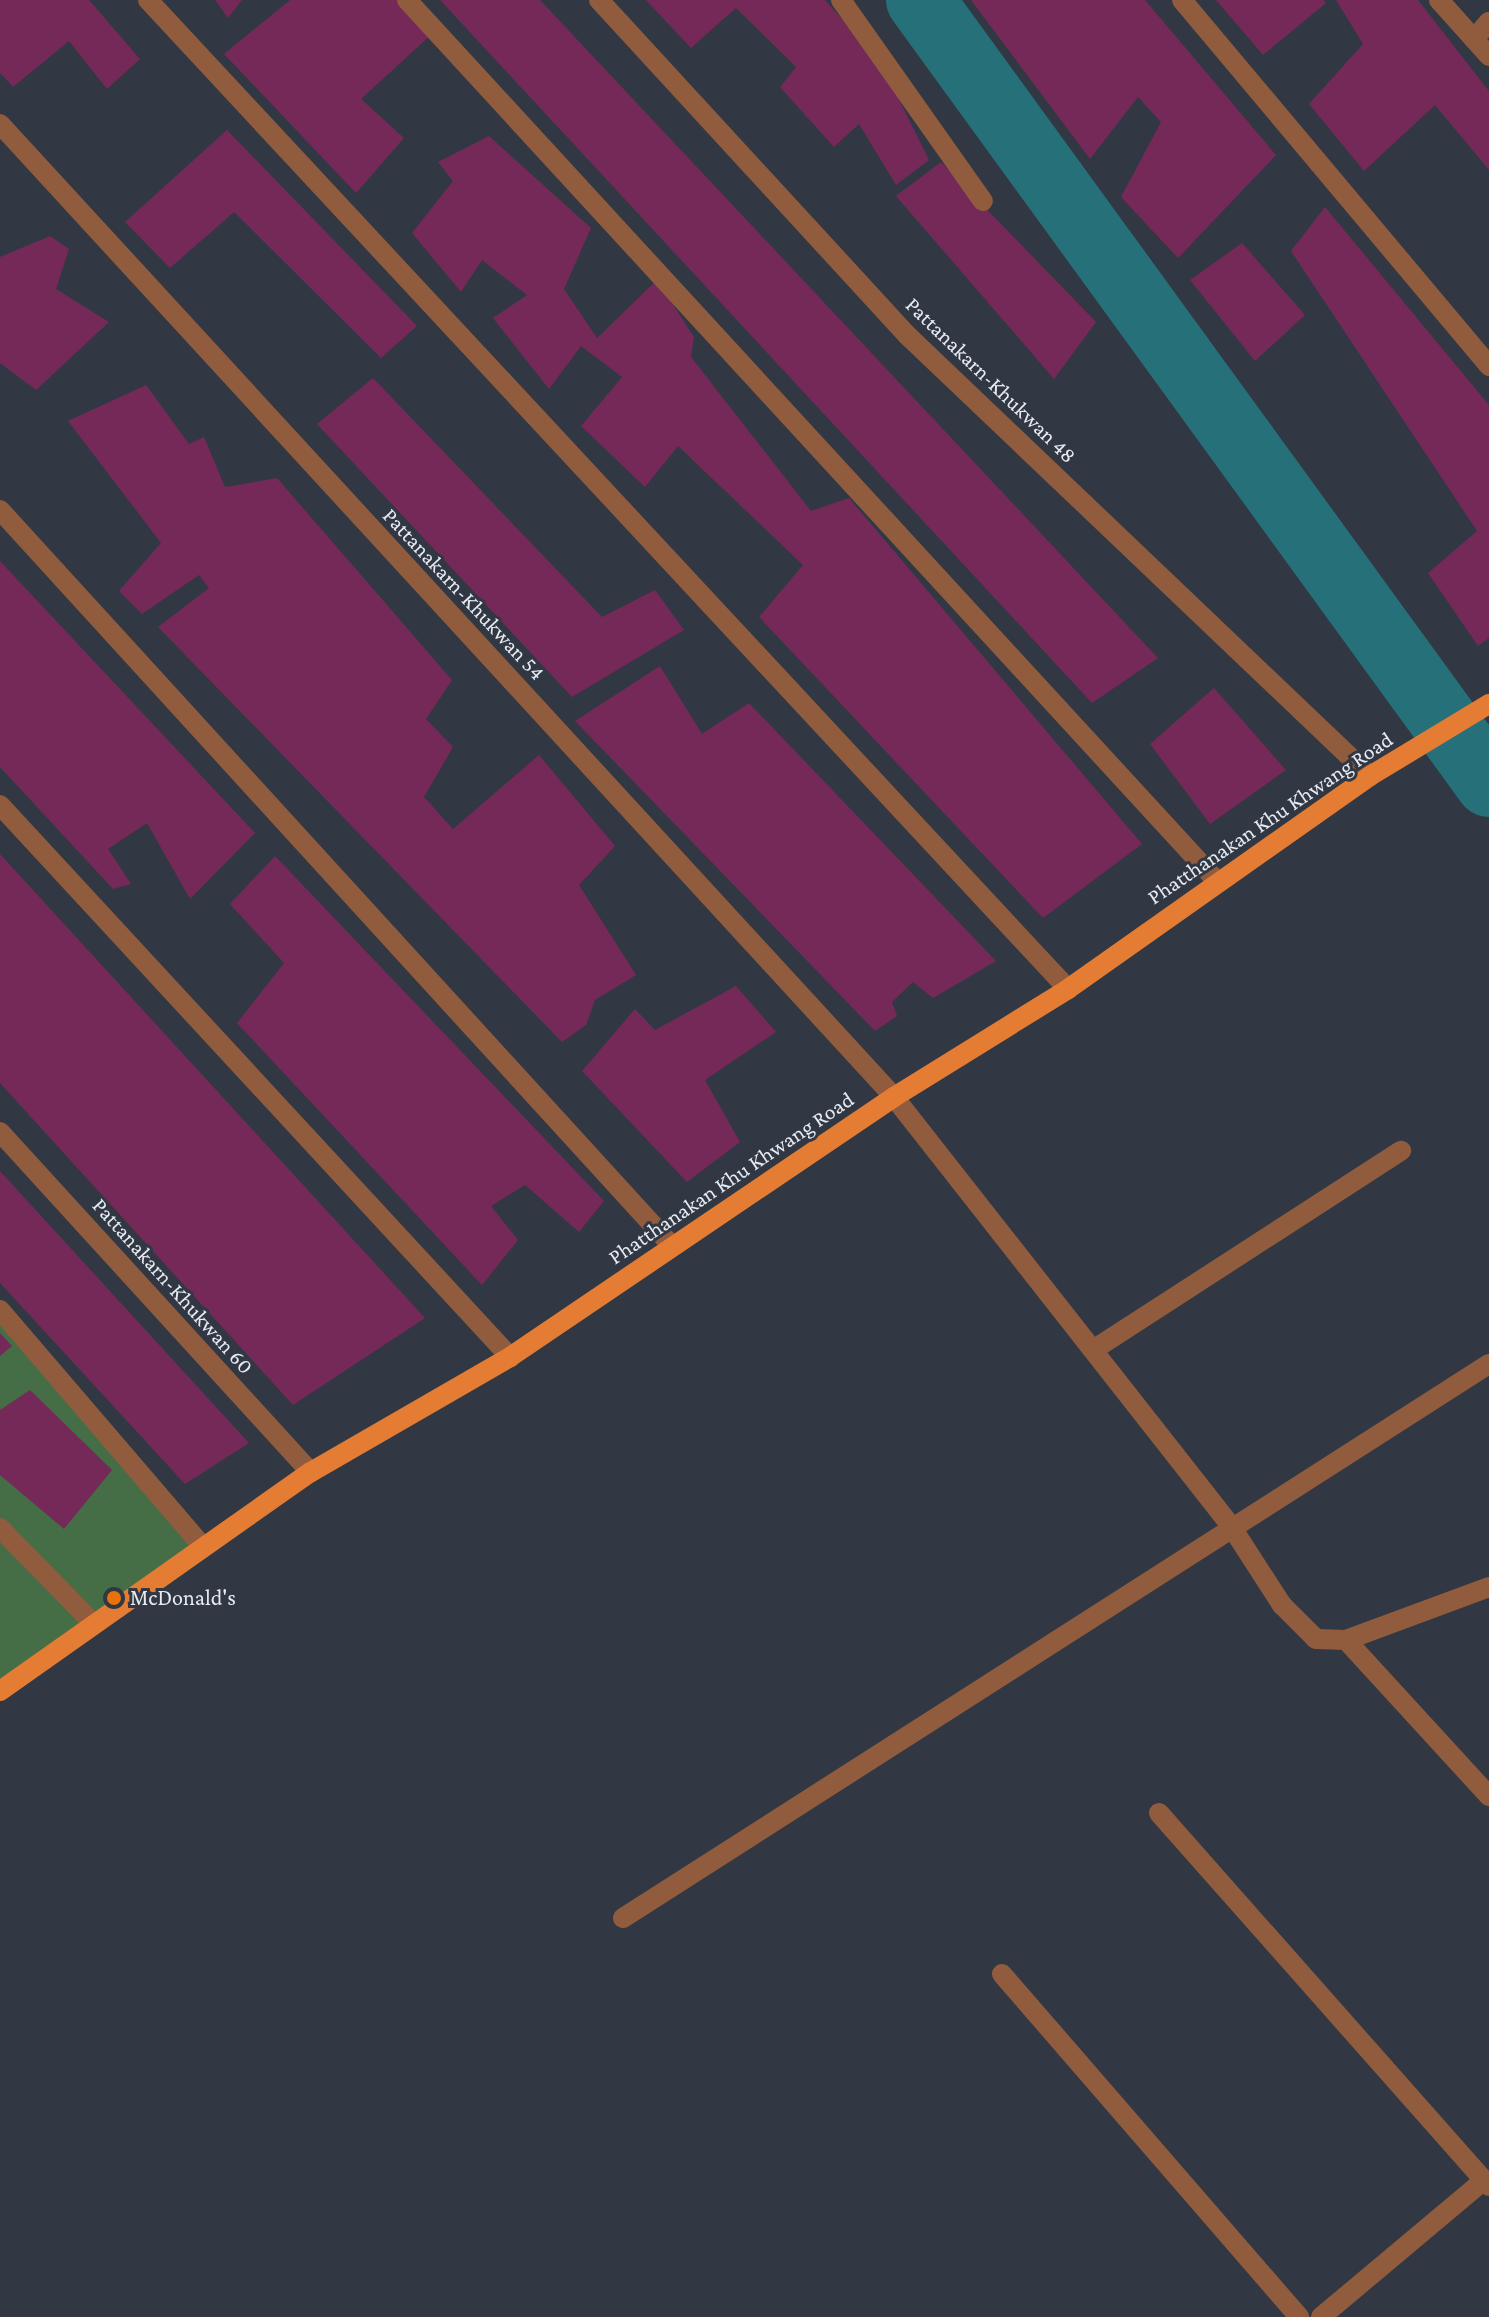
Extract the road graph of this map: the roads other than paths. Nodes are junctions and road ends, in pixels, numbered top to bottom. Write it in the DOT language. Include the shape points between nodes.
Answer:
graph roads {
  1 [pos="148,0"];
  2 [pos="407,0"];
  3 [pos="841,0"];
  4 [pos="1182,0"];
  5 [pos="1439,0"];
  6 [pos="607,3"];
  7 [pos="1489,22"];
  8 [pos="1474,39"];
  9 [pos="1489,56"];
  10 [pos="0,124"];
  11 [pos="983,201"];
  12 [pos="1489,366"];
  13 [pos="0,510"];
  14 [pos="1489,704"];
  15 [pos="1370,776"];
  16 [pos="0,805"];
  17 [pos="1216,880"];
  18 [pos="1068,989"];
  19 [pos="894,1097"];
  20 [pos="0,1132"];
  21 [pos="1401,1151"];
  22 [pos="672,1246"];
  23 [pos="0,1310"];
  24 [pos="1093,1350"];
  25 [pos="510,1357"];
  26 [pos="1489,1364"];
  27 [pos="311,1472"];
  28 [pos="1231,1526"];
  29 [pos="0,1528"];
  30 [pos="202,1546"];
  31 [pos="1489,1587"];
  32 [pos="91,1621"];
  33 [pos="1346,1640"];
  34 [pos="3,1685"];
  35 [pos="1489,1796"];
  36 [pos="1159,1813"];
  37 [pos="623,1918"];
  38 [pos="1002,1974"];
  39 [pos="1486,2183"];
  40 [pos="1299,2317"];
  41 [pos="1321,2317"];
  1 -- 18 [label="street"];
  2 -- 17 [label="street"];
  3 -- 11 [label="street"];
  4 -- 12 [label="street"];
  5 -- 8 [label="street"];
  6 -- 15 [label="street, Pattanakarn-Khukwan 48" via="907,335"];
  7 -- 8 [label="street"];
  8 -- 9 [label="street"];
  10 -- 19 [label="street, Pattanakarn-Khukwan 54"];
  13 -- 22 [label="street"];
  14 -- 15 [label="main road, Phatthanakan Khu Khwang Road"];
  15 -- 17 [label="main road, Phatthanakan Khu Khwang Road"];
  16 -- 25 [label="street"];
  17 -- 18 [label="main road, Phatthanakan Khu Khwang Road"];
  18 -- 19 [label="main road, Phatthanakan Khu Khwang Road"];
  19 -- 22 [label="main road, Phatthanakan Khu Khwang Road"];
  19 -- 24 [label="street, Pattanakarn-Khukwan 54"];
  20 -- 27 [label="street, Pattanakarn-Khukwan 60"];
  21 -- 24 [label="street"];
  22 -- 25 [label="main road, Phatthanakan Khu Khwang Road"];
  23 -- 30 [label="street"];
  24 -- 28 [label="street, Pattanakarn-Khukwan 54"];
  25 -- 27 [label="main road, Phatthanakan Khu Khwang Road"];
  26 -- 28 [label="street"];
  27 -- 30 [label="main road, Phatthanakan Khu Khwang Road"];
  28 -- 33 [label="street, Pattanakarn-Khukwan 54" via="1282,1605 1316,1639"];
  28 -- 37 [label="street"];
  29 -- 32 [label="street"];
  30 -- 32 [label="main road, Phatthanakan Khu Khwang Road"];
  31 -- 33 [label="street"];
  32 -- 34 [label="main road, Phatthanakan Khu Khwang Road"];
  33 -- 35 [label="street"];
  36 -- 39 [label="street"];
  38 -- 40 [label="street"];
  39 -- 41 [label="street"];
}
